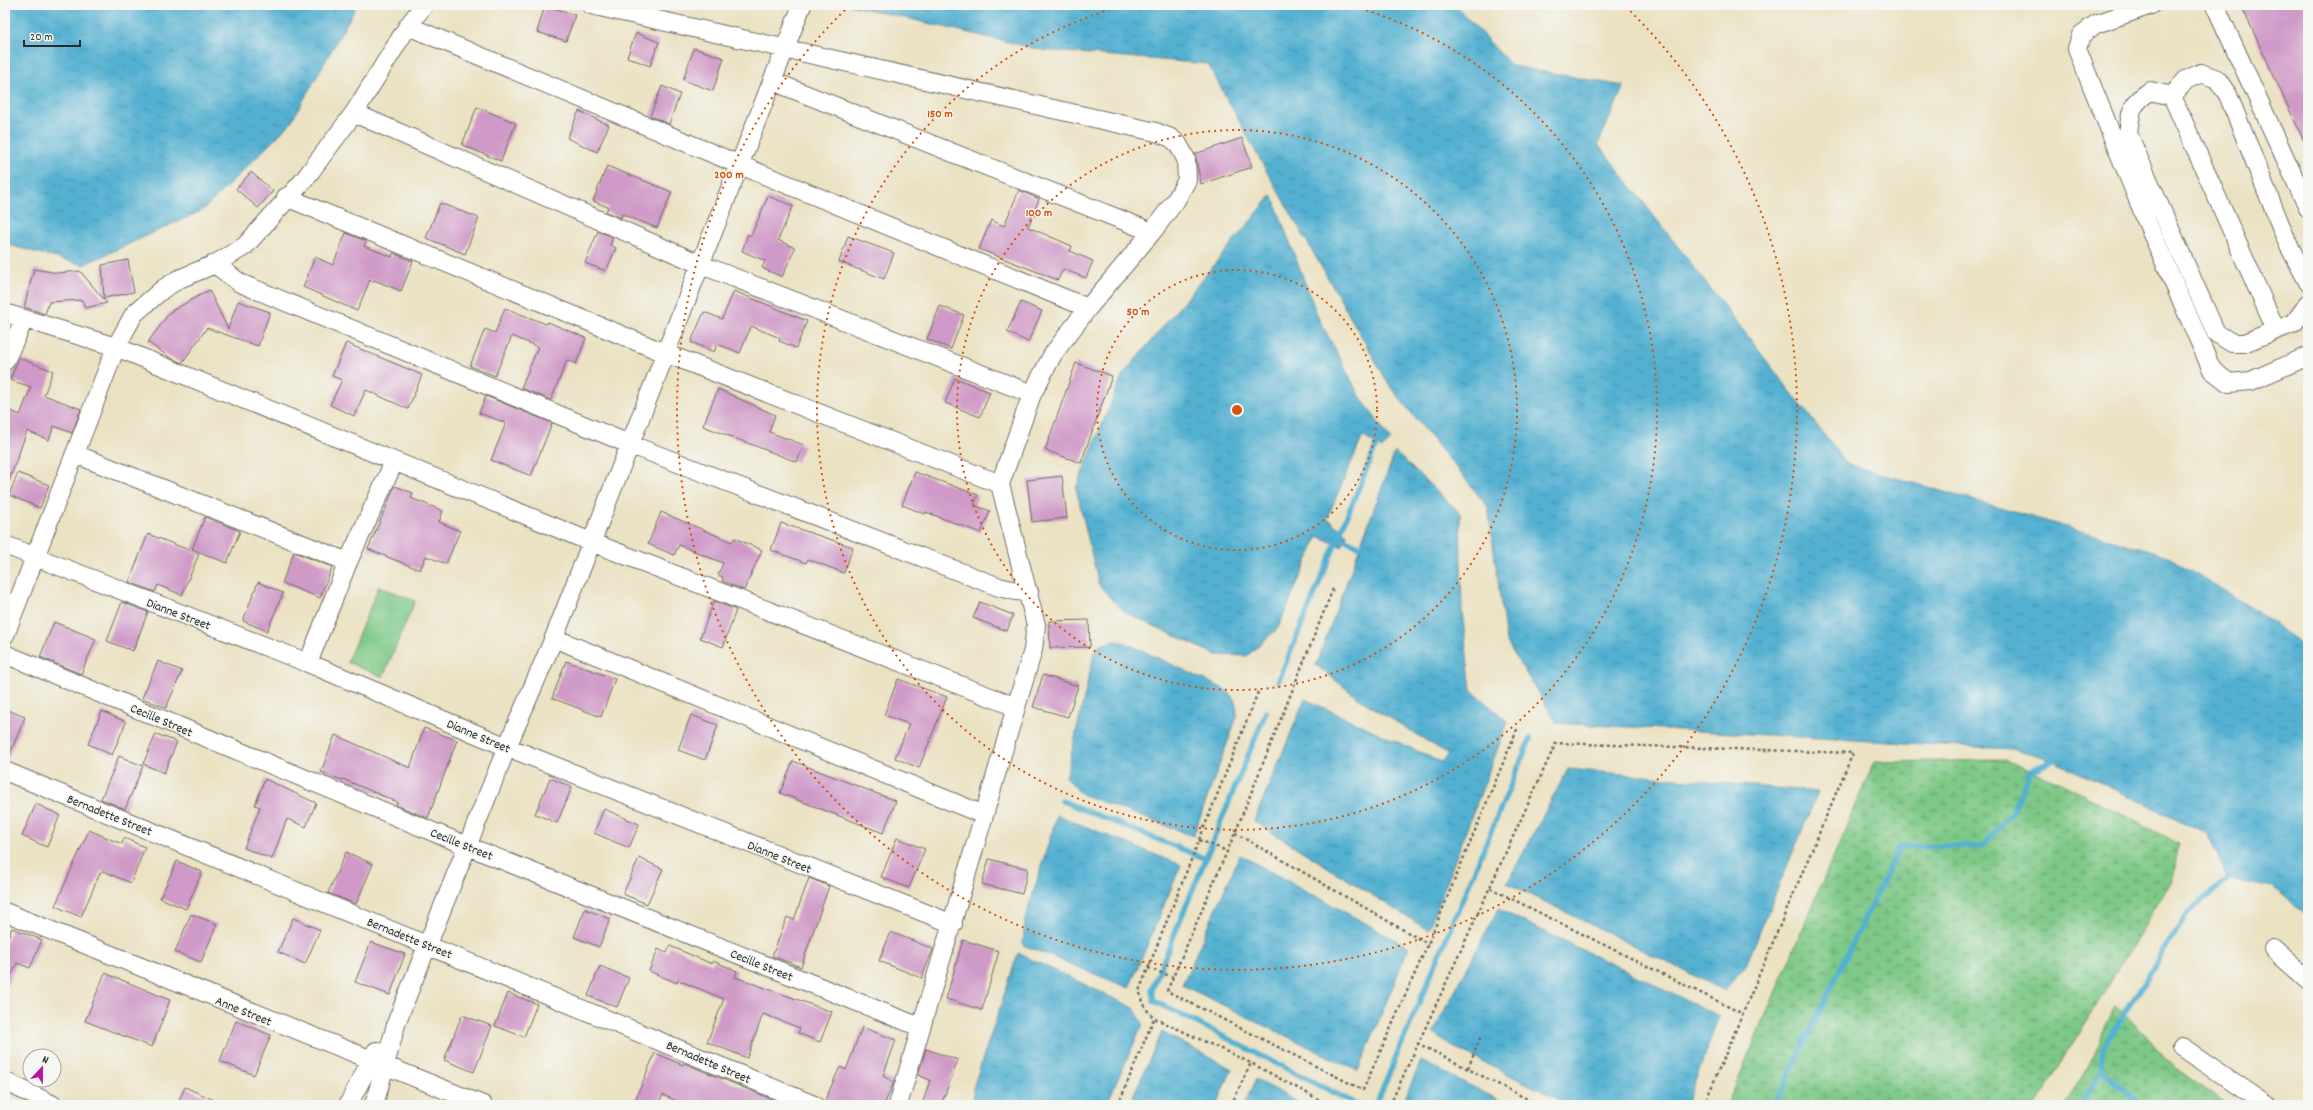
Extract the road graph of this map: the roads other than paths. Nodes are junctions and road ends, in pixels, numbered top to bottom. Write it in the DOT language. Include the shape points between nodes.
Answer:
graph roads {
  1 [pos="424,5"];
  2 [pos="591,5"];
  3 [pos="802,5"];
  4 [pos="2151,5"];
  5 [pos="2215,5"];
  6 [pos="408,26"];
  7 [pos="785,48"];
  8 [pos="772,81"];
  9 [pos="2172,96"];
  10 [pos="354,113"];
  11 [pos="740,165"];
  12 [pos="286,197"];
  13 [pos="2308,208"];
  14 [pos="1152,232"];
  15 [pos="215,264"];
  16 [pos="702,265"];
  17 [pos="2308,282"];
  18 [pos="2308,304"];
  19 [pos="1088,308"];
  20 [pos="5,313"];
  21 [pos="24,320"];
  22 [pos="2276,330"];
  23 [pos="116,347"];
  24 [pos="665,353"];
  25 [pos="2308,356"];
  26 [pos="5,361"];
  27 [pos="1032,394"];
  28 [pos="629,444"];
  29 [pos="75,454"];
  30 [pos="394,462"];
  31 [pos="1000,484"];
  32 [pos="591,542"];
  33 [pos="5,545"];
  34 [pos="35,558"];
  35 [pos="348,562"];
  36 [pos="1029,592"];
  37 [pos="5,635"];
  38 [pos="554,638"];
  39 [pos="5,654"];
  40 [pos="308,663"];
  41 [pos="1016,707"];
  42 [pos="507,747"];
  43 [pos="5,771"];
  44 [pos="984,815"];
  45 [pos="467,846"];
  46 [pos="5,912"];
  47 [pos="953,924"];
  48 [pos="429,945"];
  49 [pos="2273,949"];
  50 [pos="2308,980"];
  51 [pos="920,1027"];
  52 [pos="2182,1047"];
  53 [pos="378,1063"];
  54 [pos="5,1081"];
  55 [pos="53,1105"];
  56 [pos="348,1105"];
  57 [pos="374,1105"];
  58 [pos="483,1105"];
  59 [pos="814,1105"];
  60 [pos="898,1105"];
  61 [pos="2267,1105"];
  1 -- 6 [label="street"];
  2 -- 7 [label="street"];
  3 -- 7 [label="street"];
  4 -- 25 [label="street" via="2096,24 2081,35 2077,49 2147,222 2212,370 2229,383 2252,381"];
  5 -- 13 [label="street"];
  6 -- 10 [label="street"];
  6 -- 11 [label="street"];
  7 -- 8 [label="street"];
  7 -- 14 [label="street" via="1171,138 1178,144 1186,159 1187,180 1176,200"];
  8 -- 11 [label="street"];
  8 -- 14 [label="street"];
  9 -- 17 [label="street" via="2186,80 2201,73 2217,79 2228,95 2288,244"];
  9 -- 22 [label="street"];
  9 -- 22 [label="street" via="2150,92 2136,101 2130,116 2128,134 2216,333 2232,343 2244,343"];
  10 -- 12 [label="street" via="304,180"];
  10 -- 16 [label="street"];
  11 -- 16 [label="street"];
  11 -- 19 [label="street"];
  12 -- 15 [label="street" via="245,246"];
  12 -- 24 [label="street"];
  14 -- 19 [label="street"];
  15 -- 23 [label="street" via="163,289 134,314"];
  15 -- 28 [label="street" via="240,283"];
  16 -- 24 [label="street"];
  16 -- 27 [label="street"];
  18 -- 22 [label="street" via="2294,323"];
  19 -- 27 [label="street" via="1053,354"];
  20 -- 21 [label="street"];
  21 -- 23 [label="street"];
  21 -- 26 [label="street"];
  23 -- 29 [label="street"];
  23 -- 30 [label="street"];
  24 -- 28 [label="street"];
  24 -- 31 [label="street"];
  27 -- 31 [label="street"];
  28 -- 32 [label="street"];
  28 -- 36 [label="street" via="999,587"];
  29 -- 34 [label="street"];
  29 -- 35 [label="street"];
  30 -- 32 [label="street"];
  30 -- 35 [label="street"];
  31 -- 36 [label="street"];
  32 -- 38 [label="street"];
  32 -- 41 [label="street"];
  33 -- 34 [label="street, Dianne Street"];
  34 -- 37 [label="street"];
  34 -- 40 [label="street, Dianne Street"];
  35 -- 40 [label="street"];
  36 -- 41 [label="street" via="1036,625 1033,650"];
  38 -- 42 [label="street"];
  38 -- 44 [label="street"];
  39 -- 45 [label="street, Cecille Street"];
  40 -- 42 [label="street, Dianne Street"];
  41 -- 44 [label="street"];
  42 -- 45 [label="street"];
  42 -- 47 [label="street, Dianne Street"];
  43 -- 48 [label="street, Bernadette Street"];
  44 -- 47 [label="street"];
  45 -- 48 [label="street"];
  45 -- 51 [label="street, Cecille Street"];
  46 -- 53 [label="street, Anne Street"];
  47 -- 51 [label="street"];
  48 -- 53 [label="street"];
  48 -- 59 [label="street, Bernadette Street"];
  49 -- 50 [label="street"];
  51 -- 60 [label="street"];
  52 -- 61 [label="street"];
  53 -- 56 [label="street"];
  53 -- 57 [label="street"];
  53 -- 58 [label="street, Anne Street"];
  54 -- 55 [label="street"];
}
